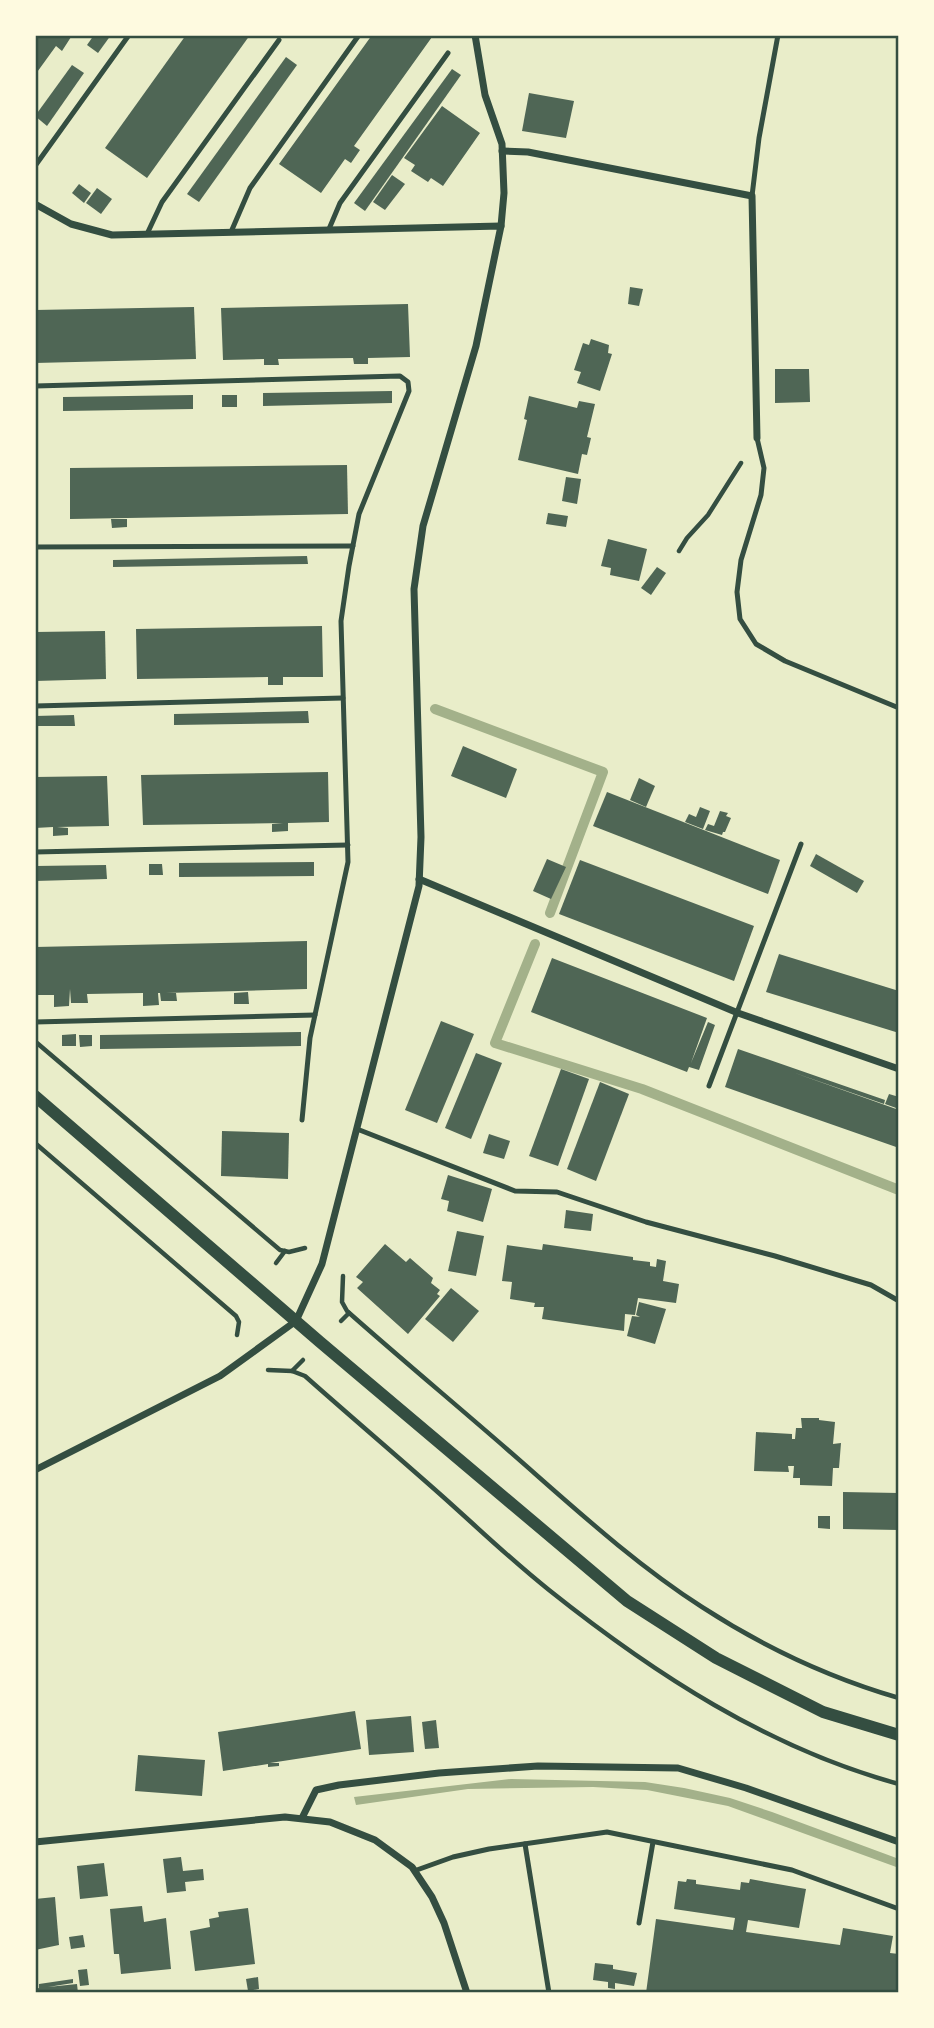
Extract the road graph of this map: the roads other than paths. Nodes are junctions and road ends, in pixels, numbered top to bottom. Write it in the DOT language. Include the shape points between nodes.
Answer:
graph roads {
  1 [pos="129,35"];
  2 [pos="359,35"];
  3 [pos="778,35"];
  4 [pos="474,37"];
  5 [pos="279,40"];
  6 [pos="447,53"];
  7 [pos="502,151"];
  8 [pos="35,166"];
  9 [pos="752,196"];
  10 [pos="35,204"];
  11 [pos="500,226"];
  12 [pos="329,229"];
  13 [pos="230,232"];
  14 [pos="147,234"];
  15 [pos="35,386"];
  16 [pos="757,438"];
  17 [pos="353,546"];
  18 [pos="35,547"];
  19 [pos="343,698"];
  20 [pos="35,706"];
  21 [pos="899,708"];
  22 [pos="801,844"];
  23 [pos="348,845"];
  24 [pos="35,852"];
  25 [pos="419,879"];
  26 [pos="738,1013"];
  27 [pos="315,1016"];
  28 [pos="35,1022"];
  29 [pos="899,1069"];
  30 [pos="709,1086"];
  31 [pos="35,1096"];
  32 [pos="302,1120"];
  33 [pos="357,1129"];
  34 [pos="899,1301"];
  35 [pos="296,1321"];
  36 [pos="35,1470"];
  37 [pos="899,1735"];
  38 [pos="302,1818"];
  39 [pos="35,1842"];
  40 [pos="653,1842"];
  41 [pos="899,1843"];
  42 [pos="525,1844"];
  43 [pos="414,1871"];
  44 [pos="899,1909"];
  45 [pos="639,1923"];
  46 [pos="467,1993"];
  47 [pos="549,1993"];
  1 -- 8 [label="lane"];
  2 -- 13 [label="lane" via="250,188"];
  3 -- 9 [label="lane"];
  4 -- 7 [label="street"];
  5 -- 14 [label="lane" via="162,202"];
  6 -- 12 [label="lane" via="340,204"];
  7 -- 9 [label="street" via="528,152"];
  7 -- 11 [label="street"];
  9 -- 16 [label="street"];
  10 -- 14 [label="street" via="71,225 112,234"];
  11 -- 12 [label="street"];
  11 -- 25 [label="street" via="476,346 423,526 414,589"];
  12 -- 13 [label="street"];
  13 -- 14 [label="street"];
  15 -- 17 [label="lane" via="400,376 408,382 409,391 359,514"];
  16 -- 21 [label="lane" via="764,468 761,495 741,560 740,620 756,644 785,661"];
  17 -- 18 [label="lane"];
  17 -- 19 [label="lane" via="341,621"];
  19 -- 20 [label="lane"];
  19 -- 23 [label="lane"];
  22 -- 26 [label="lane"];
  23 -- 24 [label="lane"];
  23 -- 27 [label="lane"];
  25 -- 26 [label="street"];
  25 -- 33 [label="street"];
  26 -- 29 [label="street"];
  26 -- 30 [label="lane"];
  27 -- 28 [label="lane"];
  27 -- 32 [label="lane"];
  31 -- 35 [label="street"];
  33 -- 34 [label="lane" via="515,1191 557,1192 871,1285"];
  33 -- 35 [label="street" via="322,1264"];
  35 -- 36 [label="street" via="220,1376"];
  35 -- 37 [label="street" via="627,1601 716,1658 822,1713"];
  38 -- 39 [label="street"];
  38 -- 41 [label="street" via="316,1790 339,1785 538,1766 678,1768"];
  38 -- 43 [label="street" via="330,1822 375,1840"];
  40 -- 42 [label="lane" via="607,1832"];
  40 -- 44 [label="lane" via="792,1870"];
  40 -- 45 [label="lane"];
  42 -- 43 [label="lane" via="453,1857"];
  42 -- 47 [label="lane"];
  43 -- 46 [label="street" via="444,1923"];
}
